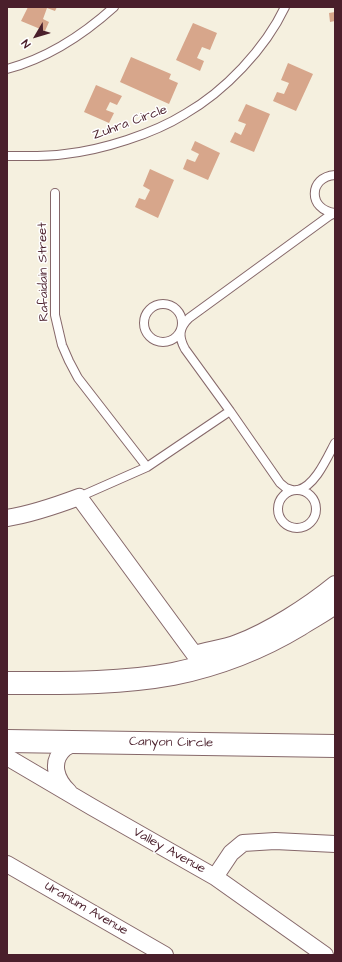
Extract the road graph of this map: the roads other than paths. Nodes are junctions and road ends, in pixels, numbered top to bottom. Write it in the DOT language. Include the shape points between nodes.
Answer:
graph roads {
  1 [pos="114,7"];
  2 [pos="285,7"];
  3 [pos="7,69"];
  4 [pos="7,156"];
  5 [pos="335,175"];
  6 [pos="55,193"];
  7 [pos="335,213"];
  8 [pos="180,328"];
  9 [pos="230,411"];
  10 [pos="335,443"];
  11 [pos="147,467"];
  12 [pos="295,490"];
  13 [pos="79,497"];
  14 [pos="7,518"];
  15 [pos="335,584"];
  16 [pos="335,602"];
  17 [pos="199,660"];
  18 [pos="7,684"];
  19 [pos="7,741"];
  20 [pos="81,742"];
  21 [pos="335,746"];
  22 [pos="7,757"];
  23 [pos="78,800"];
  24 [pos="335,844"];
  25 [pos="7,864"];
  26 [pos="215,877"];
  27 [pos="165,955"];
  28 [pos="325,955"];
  1 -- 3 [label="lane" via="78,36 58,48 37,59"];
  2 -- 4 [label="lane, Zuhra Circle" via="266,40 244,66 214,94 185,114 156,129 97,149 65,154"];
  5 -- 7 [label="lane" via="323,178 315,194 318,205 323,210"];
  6 -- 11 [label="lane, Rafaidain Street" via="55,315 62,345 78,378"];
  7 -- 8 [label="lane" via="189,318"];
  8 -- 8 [label="lane" via="179,313 170,305 152,307 145,316 147,334 157,341 164,342 176,337"];
  8 -- 9 [label="lane" via="181,342 185,349"];
  9 -- 11 [label="lane"];
  9 -- 12 [label="lane" via="280,483"];
  10 -- 12 [label="lane" via="313,481 308,486"];
  11 -- 13 [label="lane"];
  12 -- 12 [label="lane" via="282,497 279,502 279,514 286,524 298,528 310,523 316,511 309,494"];
  13 -- 14 [label="street" via="41,511"];
  13 -- 17 [label="street"];
  15 -- 17 [label="street" via="276,624"];
  16 -- 17 [label="street" via="288,632 252,650"];
  17 -- 18 [label="street" via="173,674 135,679"];
  19 -- 20 [label="street, Canyon Circle"];
  20 -- 21 [label="street, Canyon Circle"];
  20 -- 23 [label="street" via="65,748 57,758 55,770 64,788"];
  22 -- 23 [label="street, Valley Avenue"];
  23 -- 26 [label="street, Valley Avenue"];
  24 -- 26 [label="street" via="275,841 244,843 231,853"];
  25 -- 27 [label="street, Uranium Avenue"];
  26 -- 28 [label="street, Valley Avenue"];
}
